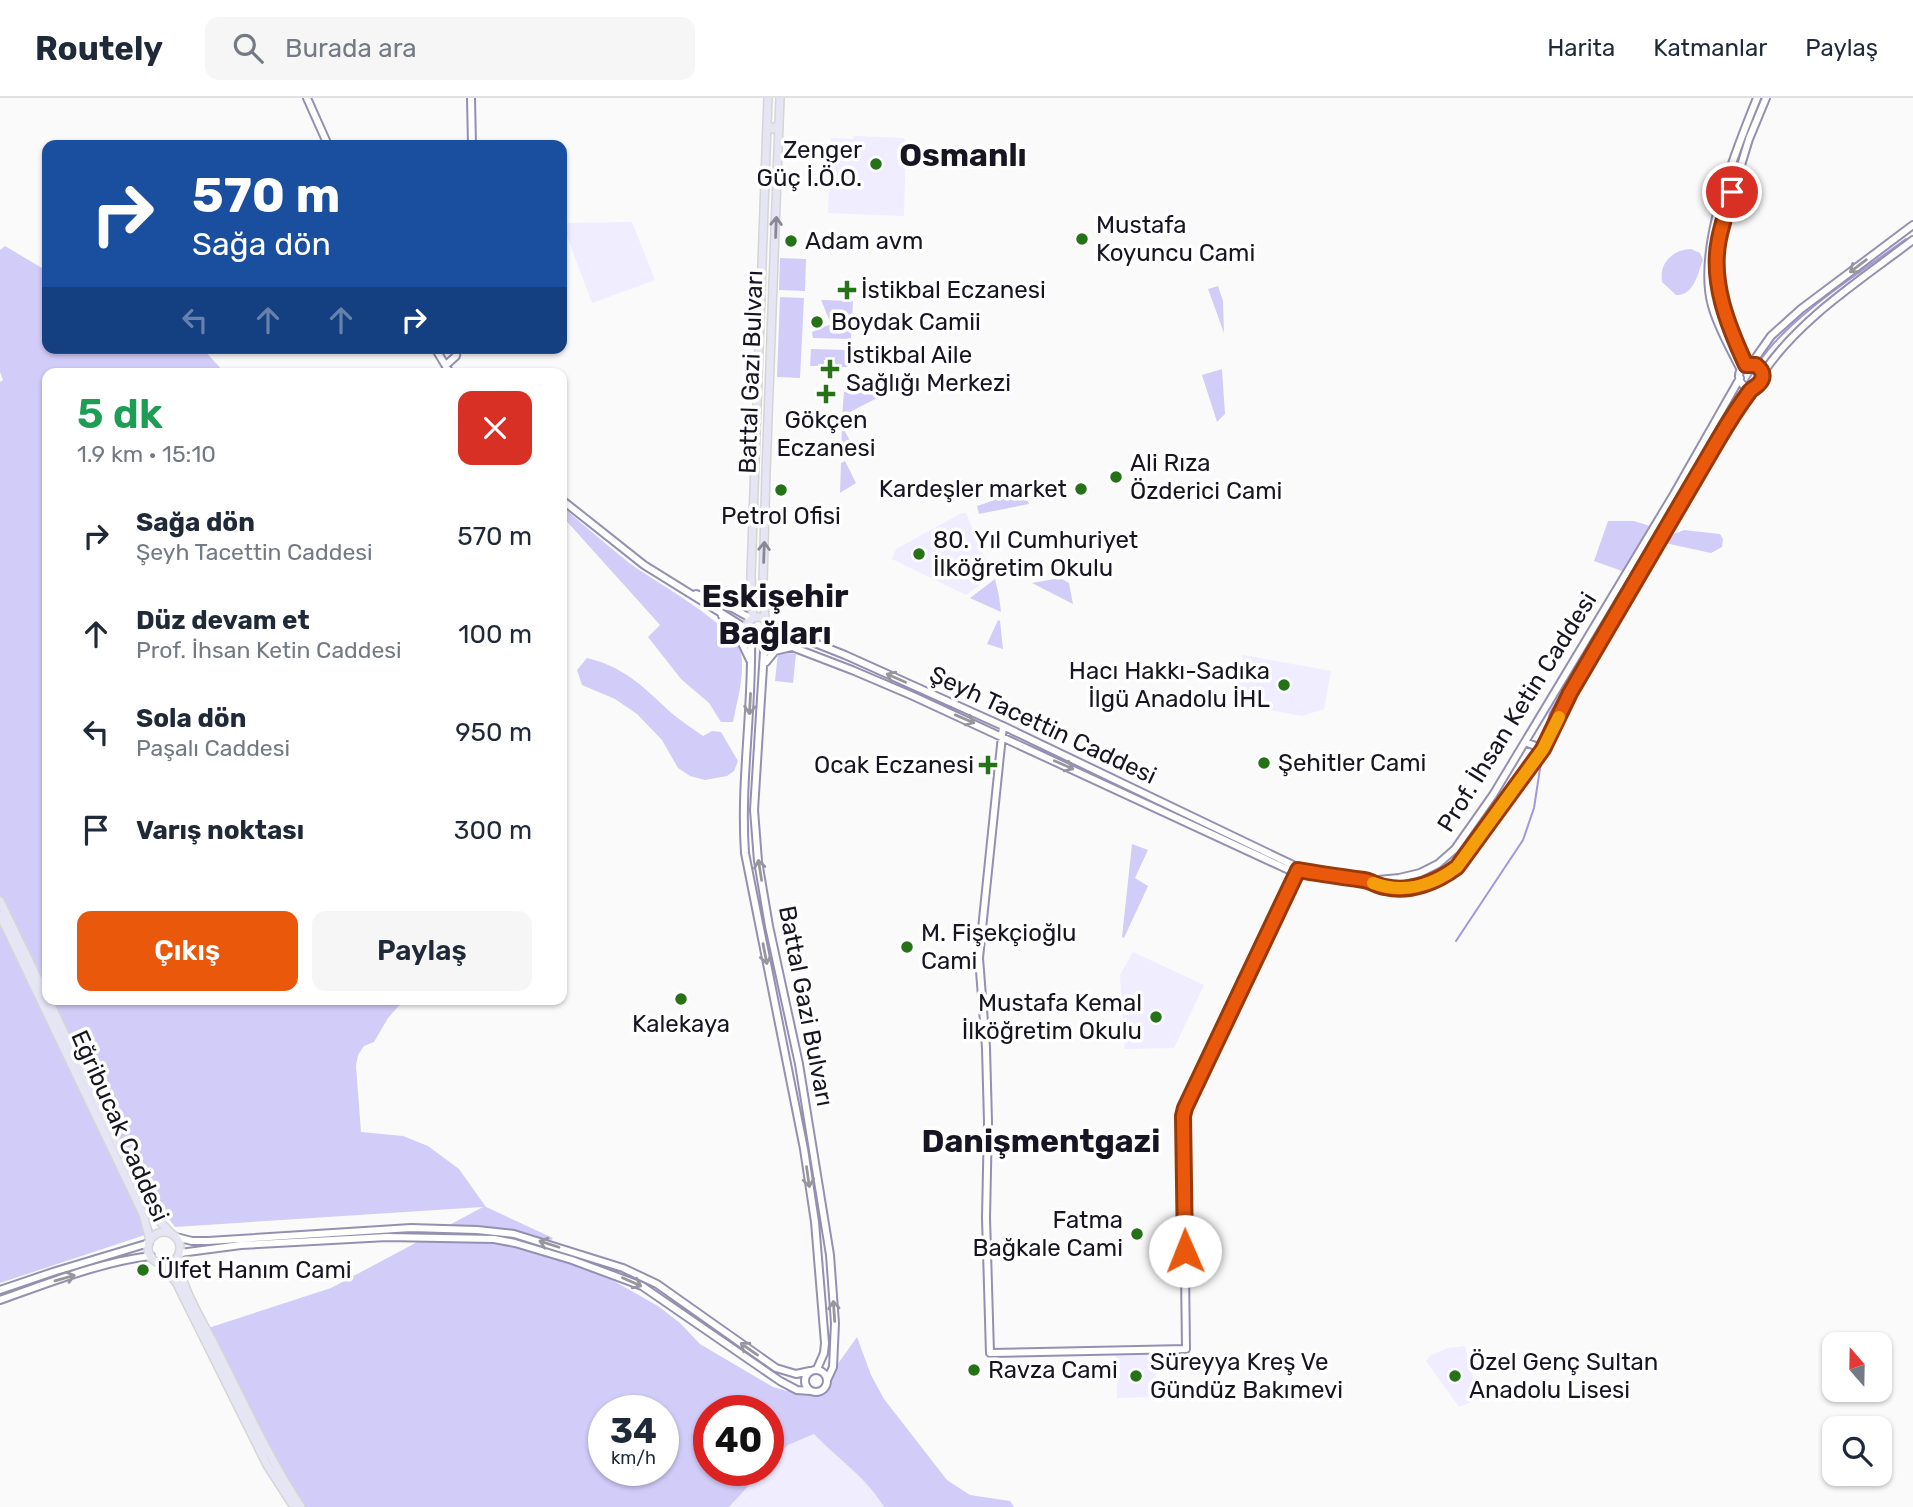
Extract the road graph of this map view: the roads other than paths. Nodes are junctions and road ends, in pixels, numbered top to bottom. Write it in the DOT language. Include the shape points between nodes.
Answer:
graph roads {
  1 [pos="307,98"];
  2 [pos="471,98"];
  3 [pos="768,98"];
  4 [pos="780,98"];
  5 [pos="1757,98"];
  6 [pos="1766,98"];
  7 [pos="767,122"];
  8 [pos="779,122"];
  9 [pos="326,140"];
  10 [pos="472,140"];
  11 [pos="1913,225"];
  12 [pos="1913,240"];
  13 [pos="439,354"];
  14 [pos="456,354"];
  15 [pos="446,365"];
  16 [pos="1746,366"];
  17 [pos="448,368"];
  18 [pos="1763,373"];
  19 [pos="1740,378"];
  20 [pos="1753,387"];
  21 [pos="567,504"];
  22 [pos="684,589"];
  23 [pos="716,610"];
  24 [pos="753,618"];
  25 [pos="766,622"];
  26 [pos="749,633"];
  27 [pos="764,638"];
  28 [pos="792,647"];
  29 [pos="752,666"];
  30 [pos="763,666"];
  31 [pos="1003,726"];
  32 [pos="1002,737"];
  33 [pos="1525,742"];
  34 [pos="1543,749"];
  35 [pos="1438,864"];
  36 [pos="1298,870"];
  37 [pos="1443,877"];
  38 [pos="1368,881"];
  39 [pos="0,901"];
  40 [pos="0,915"];
  41 [pos="42,989"];
  42 [pos="42,1003"];
  43 [pos="43,1005"];
  44 [pos="50,1005"];
  45 [pos="174,1235"];
  46 [pos="150,1242"];
  47 [pos="179,1254"];
  48 [pos="151,1256"];
  49 [pos="161,1264"];
  50 [pos="0,1290"];
  51 [pos="0,1300"];
  52 [pos="813,1370"];
  53 [pos="828,1378"];
  54 [pos="811,1391"];
  55 [pos="294,1507"];
  56 [pos="302,1507"];
  1 -- 9 [label="street"];
  2 -- 10 [label="street"];
  3 -- 7 [label="main road, Battal Gazi Bulvarı"];
  4 -- 8 [label="main road, Battal Gazi Bulvarı"];
  5 -- 16 [label="street" via="1709,244 1708,268 1712,305"];
  6 -- 16 [label="street" via="1718,241 1721,302"];
  7 -- 8 [label="main road" via="773,116"];
  7 -- 24 [label="main road, Battal Gazi Bulvarı"];
  25 -- 8 [label="main road, Battal Gazi Bulvarı, one-way" via="763,582"];
  11 -- 16 [label="street, one-way" via="1801,309"];
  12 -- 18 [label="street" via="1827,305"];
  13 -- 15 [label="street"];
  14 -- 15 [label="street"];
  15 -- 17 [label="street"];
  16 -- 18 [label="street"];
  16 -- 19 [label="street"];
  18 -- 20 [label="street" via="1761,382"];
  19 -- 20 [label="street" via="1745,386"];
  19 -- 33 [label="street, Prof. İhsan Ketin Caddesi"];
  20 -- 34 [label="street, Prof. İhsan Ketin Caddesi" via="1619,608"];
  21 -- 22 [label="street" via="644,565"];
  22 -- 23 [label="street"];
  22 -- 24 [label="street"];
  23 -- 26 [label="street"];
  23 -- 29 [label="street" via="740,639"];
  24 -- 25 [label="main road"];
  24 -- 26 [label="main road"];
  25 -- 27 [label="main road, Battal Gazi Bulvarı"];
  31 -- 25 [label="street, Şeyh Tacettin Caddesi, one-way"];
  26 -- 27 [label="main road"];
  26 -- 29 [label="street, Battal Gazi Bulvarı"];
  27 -- 28 [label="street, Şeyh Tacettin Caddesi"];
  27 -- 30 [label="street, Battal Gazi Bulvarı"];
  28 -- 30 [label="street" via="775,651"];
  28 -- 32 [label="street, Şeyh Tacettin Caddesi, one-way"];
  29 -- 52 [label="street, Battal Gazi Bulvarı, one-way" via="745,853 815,1222 825,1343"];
  53 -- 30 [label="street, Battal Gazi Bulvarı, one-way" via="834,1367 835,1323 830,1255 755,836"];
  31 -- 32 [label="street"];
  31 -- 36 [label="street, Şeyh Tacettin Caddesi"];
  32 -- 36 [label="street, Şeyh Tacettin Caddesi, one-way" via="1289,870"];
  32 -- 36 [label="street" via="979,958 987,1085 990,1353 1186,1349 1183,1116"];
  33 -- 34 [label="street"];
  33 -- 35 [label="street, Prof. İhsan Ketin Caddesi" via="1455,849"];
  34 -- 37 [label="street, Prof. İhsan Ketin Caddesi" via="1457,867"];
  35 -- 37 [label="street"];
  35 -- 38 [label="street, Prof. İhsan Ketin Caddesi" via="1420,873"];
  36 -- 38 [label="street, Şeyh Tacettin Caddesi"];
  37 -- 38 [label="street, Prof. İhsan Ketin Caddesi" via="1402,889"];
  39 -- 41 [label="main road, Eğribucak Caddesi"];
  40 -- 42 [label="main road, Eğribucak Caddesi"];
  43 -- 46 [label="main road, Eğribucak Caddesi" via="143,1214"];
  44 -- 45 [label="main road, Eğribucak Caddesi" via="146,1203"];
  45 -- 46 [label="main road, Eğribucak Caddesi" via="158,1233"];
  45 -- 47 [label="main road, Eğribucak Caddesi" via="180,1243"];
  52 -- 45 [label="street, one-way" via="796,1374 776,1368 641,1276 514,1234 411,1228 208,1241"];
  46 -- 48 [label="main road, Eğribucak Caddesi"];
  46 -- 50 [label="street"];
  47 -- 49 [label="main road"];
  47 -- 54 [label="street, one-way" via="241,1245 387,1237 515,1243 642,1286 780,1381"];
  47 -- 56 [label="main road, Eğribucak Caddesi" via="180,1273 198,1311 274,1463"];
  48 -- 49 [label="main road, Eğribucak Caddesi"];
  51 -- 48 [label="street, one-way" via="59,1279"];
  49 -- 55 [label="main road, Eğribucak Caddesi" via="176,1282 267,1465"];
  52 -- 53 [label="street"];
  52 -- 54 [label="street" via="805,1381"];
  53 -- 54 [label="street" via="822,1391"];
}
